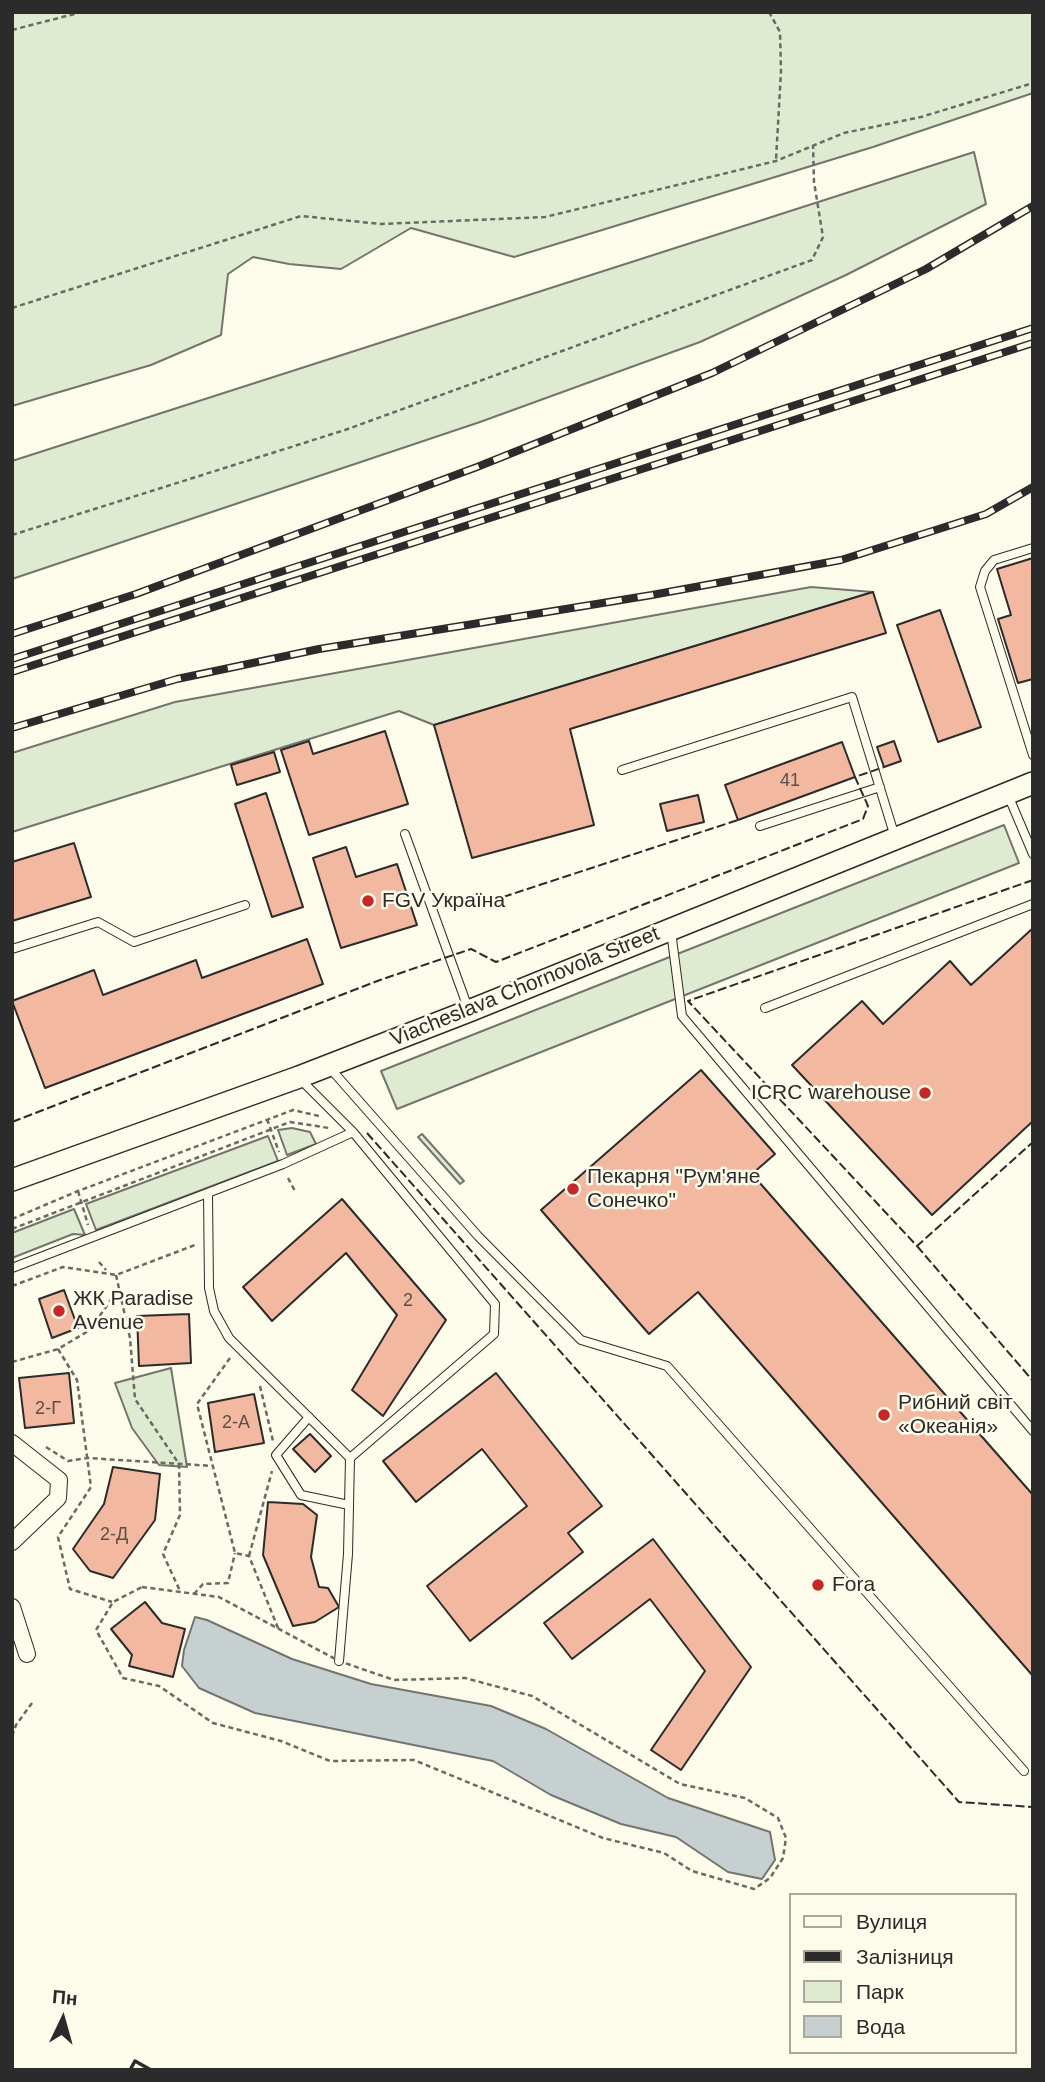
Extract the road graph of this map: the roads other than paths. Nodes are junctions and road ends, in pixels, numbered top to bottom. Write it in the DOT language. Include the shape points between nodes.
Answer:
graph roads {
  1 [pos="1033,548"];
  2 [pos="1033,755"];
  3 [pos="622,770"];
  4 [pos="1033,783"];
  5 [pos="880,787"];
  6 [pos="1007,793"];
  7 [pos="760,826"];
  8 [pos="405,834"];
  9 [pos="895,837"];
  10 [pos="1033,854"];
  11 [pos="1033,904"];
  12 [pos="245,905"];
  13 [pos="671,928"];
  14 [pos="12,949"];
  15 [pos="765,1007"];
  16 [pos="469,1011"];
  17 [pos="328,1066"];
  18 [pos="299,1077"];
  19 [pos="353,1132"];
  20 [pos="12,1180"];
  21 [pos="208,1194"];
  22 [pos="12,1268"];
  23 [pos="309,1417"];
  24 [pos="1033,1431"];
  25 [pos="12,1443"];
  26 [pos="349,1458"];
  27 [pos="349,1504"];
  28 [pos="12,1542"];
  29 [pos="12,1607"];
  30 [pos="27,1654"];
  31 [pos="339,1661"];
  32 [pos="1024,1772"];
  1 -- 2 [label="lane" via="994,560 980,587"];
  3 -- 5 [label="lane" via="852,698"];
  4 -- 6 [label="main road, Viacheslava Chornovola Street"];
  5 -- 7 [label="lane"];
  5 -- 9 [label="lane"];
  6 -- 9 [label="main road, Viacheslava Chornovola Street"];
  6 -- 10 [label="lane"];
  8 -- 16 [label="lane"];
  9 -- 13 [label="main road, Viacheslava Chornovola Street"];
  11 -- 15 [label="lane"];
  12 -- 14 [label="lane" via="134,942 98,922"];
  13 -- 16 [label="main road, Viacheslava Chornovola Street"];
  13 -- 24 [label="lane" via="682,1016"];
  16 -- 17 [label="main road, Viacheslava Chornovola Street"];
  17 -- 18 [label="main road, Viacheslava Chornovola Street"];
  17 -- 32 [label="lane" via="478,1236 581,1340 667,1366"];
  18 -- 19 [label="lane"];
  18 -- 20 [label="main road, Viacheslava Chornovola Street"];
  19 -- 21 [label="lane"];
  19 -- 26 [label="lane" via="495,1304 494,1334"];
  21 -- 22 [label="lane"];
  21 -- 23 [label="lane" via="209,1288 214,1311 238,1347"];
  23 -- 26 [label="lane"];
  23 -- 27 [label="lane" via="276,1455 301,1495"];
  25 -- 28 [label="street" via="59,1480 58,1498"];
  26 -- 27 [label="lane"];
  27 -- 31 [label="lane"];
  29 -- 30 [label="street"];
}
